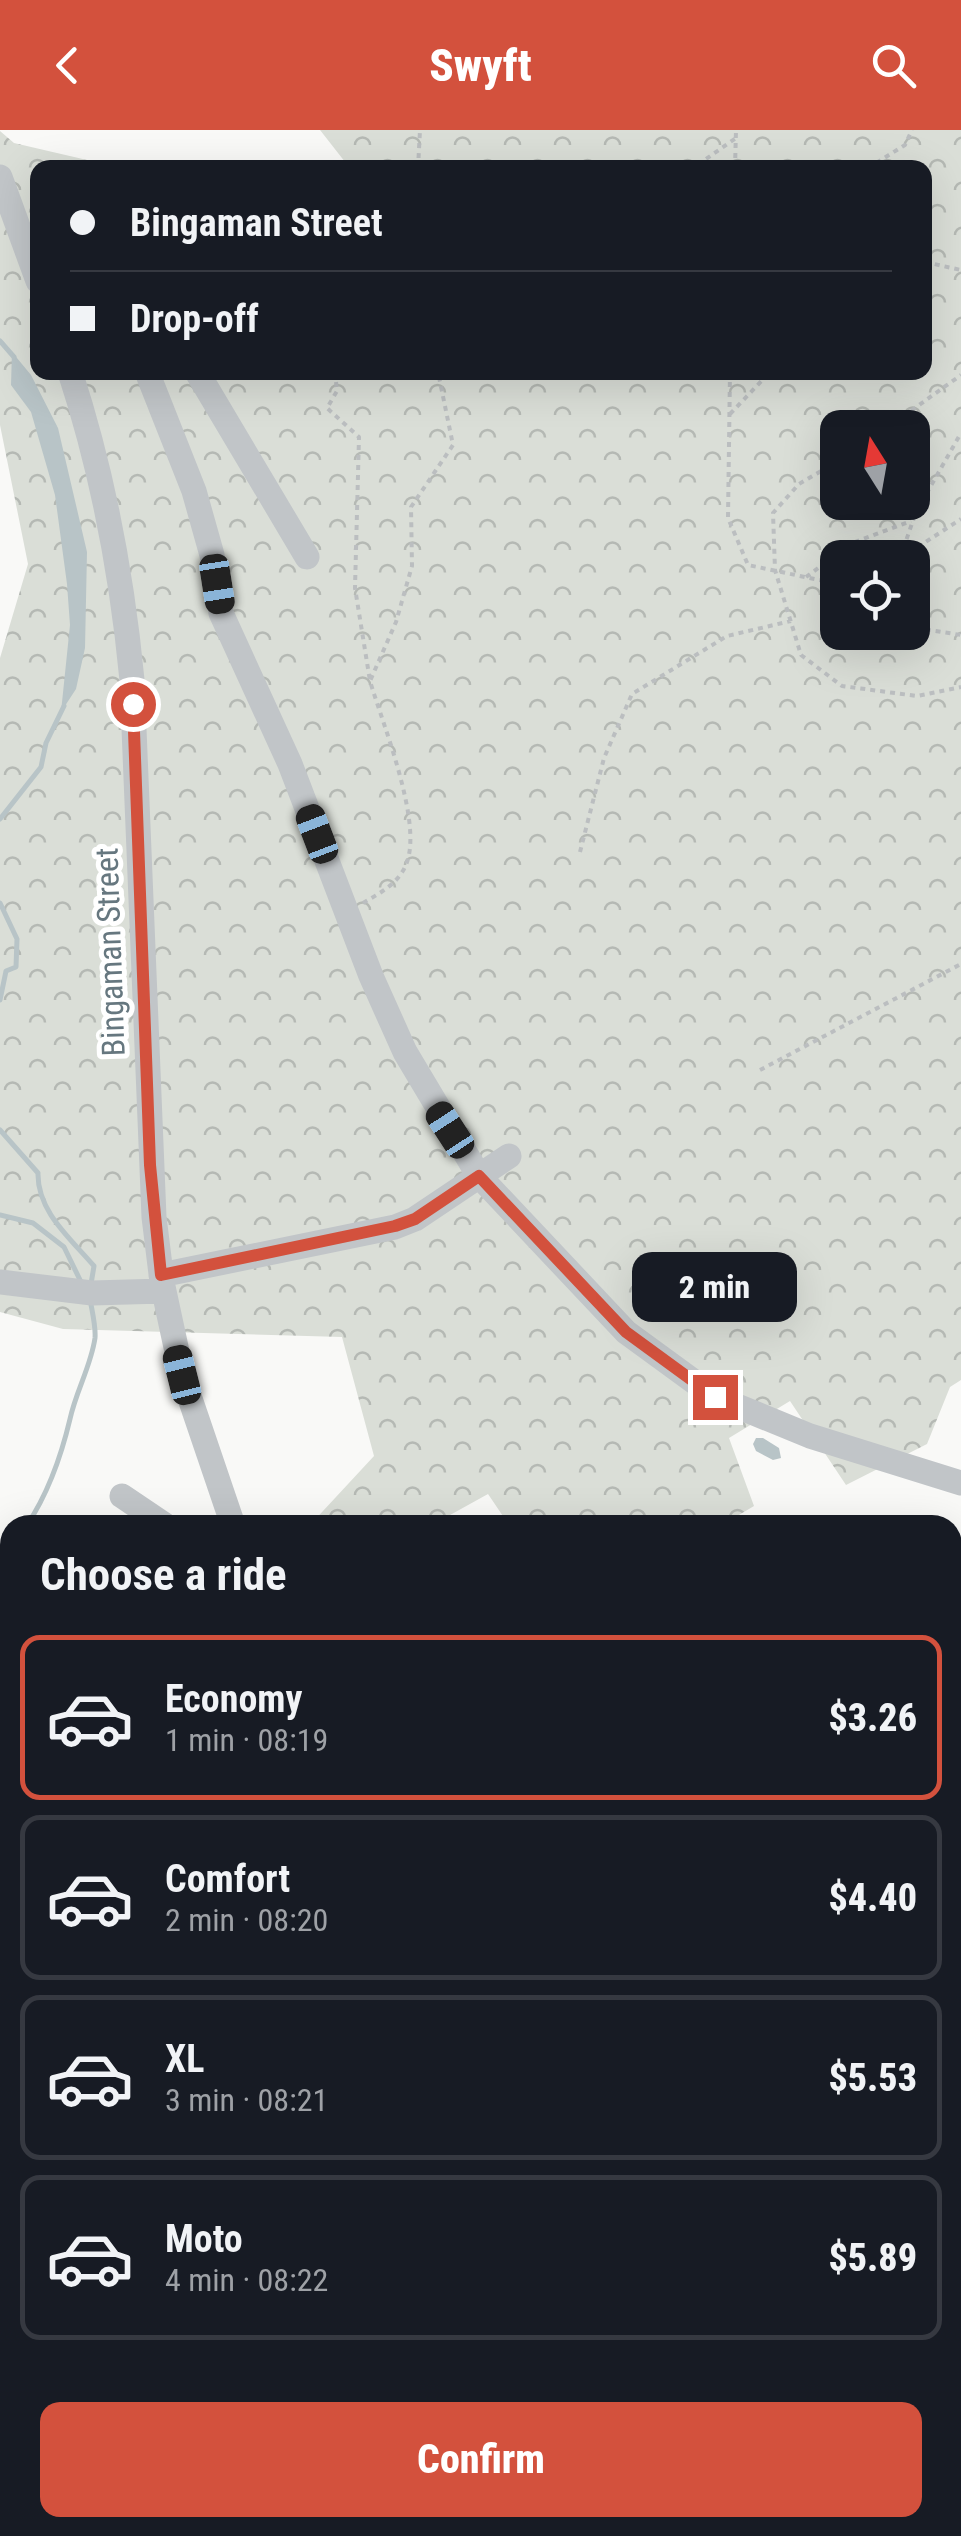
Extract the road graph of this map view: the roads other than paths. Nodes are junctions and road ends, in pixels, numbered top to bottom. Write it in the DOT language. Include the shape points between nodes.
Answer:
graph roads {
  1 [pos="0,177"];
  2 [pos="30,259"];
  3 [pos="72,380"];
  4 [pos="150,380"];
  5 [pos="201,380"];
  6 [pos="307,557"];
  7 [pos="509,1156"];
  8 [pos="479,1176"];
  9 [pos="0,1282"];
  10 [pos="162,1283"];
  11 [pos="961,1483"];
  12 [pos="122,1496"];
  13 [pos="150,1515"];
  14 [pos="231,1515"];
  1 -- 2 [label="street"];
  3 -- 10 [label="street, Bingaman Street" via="109,515 126,617 150,1165"];
  4 -- 8 [label="street" via="194,491 221,614 290,764 404,1052"];
  5 -- 6 [label="street"];
  7 -- 8 [label="street"];
  8 -- 10 [label="street" via="395,1226"];
  8 -- 11 [label="street" via="626,1332 715,1397 810,1436"];
  9 -- 10 [label="street" via="92,1293"];
  10 -- 14 [label="street, Bingaman Street" via="182,1375"];
  12 -- 13 [label="street"];
}
